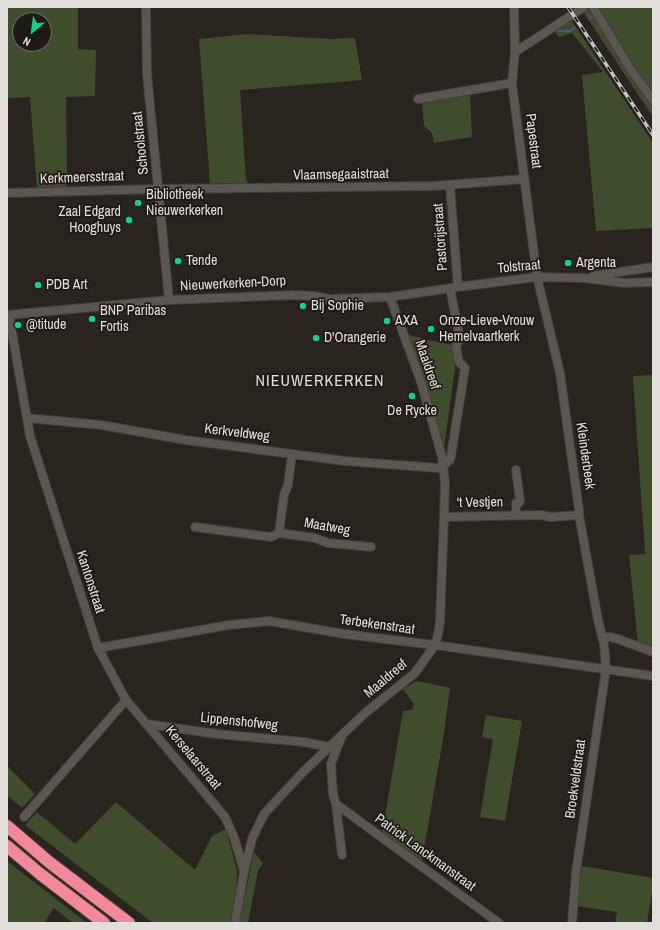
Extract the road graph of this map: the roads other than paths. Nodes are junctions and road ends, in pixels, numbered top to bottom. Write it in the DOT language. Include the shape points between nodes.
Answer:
graph roads {
  1 [pos="146,7"];
  2 [pos="514,7"];
  3 [pos="584,7"];
  4 [pos="593,7"];
  5 [pos="515,52"];
  6 [pos="512,83"];
  7 [pos="418,99"];
  8 [pos="653,100"];
  9 [pos="524,179"];
  10 [pos="450,186"];
  11 [pos="158,189"];
  12 [pos="7,193"];
  13 [pos="653,267"];
  14 [pos="537,277"];
  15 [pos="584,278"];
  16 [pos="653,282"];
  17 [pos="454,288"];
  18 [pos="390,297"];
  19 [pos="169,300"];
  20 [pos="8,315"];
  21 [pos="27,418"];
  22 [pos="292,454"];
  23 [pos="443,466"];
  24 [pos="516,470"];
  25 [pos="516,515"];
  26 [pos="579,515"];
  27 [pos="444,517"];
  28 [pos="195,527"];
  29 [pos="279,533"];
  30 [pos="371,547"];
  31 [pos="603,638"];
  32 [pos="435,645"];
  33 [pos="98,648"];
  34 [pos="653,652"];
  35 [pos="606,669"];
  36 [pos="653,676"];
  37 [pos="126,700"];
  38 [pos="147,724"];
  39 [pos="342,735"];
  40 [pos="329,747"];
  41 [pos="336,804"];
  42 [pos="24,817"];
  43 [pos="7,826"];
  44 [pos="234,837"];
  45 [pos="252,839"];
  46 [pos="7,846"];
  47 [pos="342,855"];
  48 [pos="244,872"];
  49 [pos="104,923"];
  50 [pos="129,923"];
  51 [pos="235,923"];
  52 [pos="499,923"];
  53 [pos="572,923"];
  1 -- 11 [label="street, Schoolstraat" via="147,74"];
  2 -- 5 [label="street, Papestraat"];
  3 -- 5 [label="street"];
  4 -- 8 [label="street" via="631,70"];
  5 -- 6 [label="street, Papestraat"];
  6 -- 7 [label="street"];
  6 -- 9 [label="street, Papestraat"];
  9 -- 10 [label="street, Vlaamsegaaistraat"];
  9 -- 14 [label="street, Papestraat"];
  10 -- 11 [label="street, Vlaamsegaaistraat"];
  10 -- 17 [label="street, Pastorijstraat"];
  11 -- 12 [label="street, Kerkmeersstraat"];
  11 -- 19 [label="street, Schoolstraat"];
  13 -- 15 [label="street, Tolstraat"];
  14 -- 15 [label="street, Tolstraat"];
  14 -- 17 [label="street, Tolstraat"];
  14 -- 26 [label="street, Kleinderbeek" via="560,373"];
  15 -- 16 [label="street, Tolstraat" via="624,283"];
  17 -- 18 [label="street, Nieuwerkerken-Dorp"];
  17 -- 23 [label="street, Maaldreef" via="460,339 456,346 459,362 465,368 451,456"];
  18 -- 19 [label="street, Nieuwerkerken-Dorp" via="329,299 293,294"];
  18 -- 23 [label="street, Maaldreef" via="420,382"];
  19 -- 20 [label="street, Nieuwerkerken-Dorp"];
  20 -- 21 [label="street, Kantonstraat"];
  21 -- 22 [label="street, Kerkveldweg" via="101,425 186,440"];
  21 -- 33 [label="street, Kantonstraat" via="30,436"];
  22 -- 23 [label="street, Kerkveldweg" via="368,463 438,468"];
  22 -- 29 [label="street"];
  23 -- 27 [label="street, Maaldreef"];
  24 -- 25 [label="street, 't Vestjen" via="520,501 516,503"];
  25 -- 26 [label="street, 't Vestjen"];
  25 -- 27 [label="street, 't Vestjen"];
  26 -- 31 [label="street, Kleinderbeek"];
  27 -- 32 [label="street, Maaldreef" via="440,622"];
  28 -- 29 [label="street, Maatweg" via="271,537"];
  29 -- 30 [label="street, Maatweg" via="316,538 328,543"];
  31 -- 34 [label="street" via="618,639"];
  31 -- 35 [label="street, Broekveldstraat"];
  32 -- 33 [label="street, Terbekenstraat" via="269,622 229,625"];
  32 -- 35 [label="street, Terbekenstraat"];
  32 -- 39 [label="street, Maaldreef" via="415,673"];
  33 -- 37 [label="street, Kantonstraat"];
  35 -- 36 [label="street, Terbekenstraat"];
  35 -- 53 [label="street, Broekveldstraat" via="576,872"];
  37 -- 38 [label="street, Kerselaarstraat"];
  37 -- 42 [label="street"];
  38 -- 40 [label="street, Lippenshofweg"];
  38 -- 44 [label="street, Kerselaarstraat" via="216,805"];
  39 -- 40 [label="street"];
  39 -- 41 [label="street, Maaldreef" via="331,764"];
  40 -- 45 [label="street" via="264,814"];
  41 -- 47 [label="street, Maaldreef"];
  41 -- 52 [label="street, Patrick Lanckmanstraat"];
  43 -- 50 [label="highway" via="49,862"];
  44 -- 45 [label="street" via="243,842"];
  44 -- 48 [label="street, Kerselaarstraat"];
  45 -- 48 [label="street"];
  46 -- 49 [label="highway"];
  48 -- 51 [label="street"];
}
